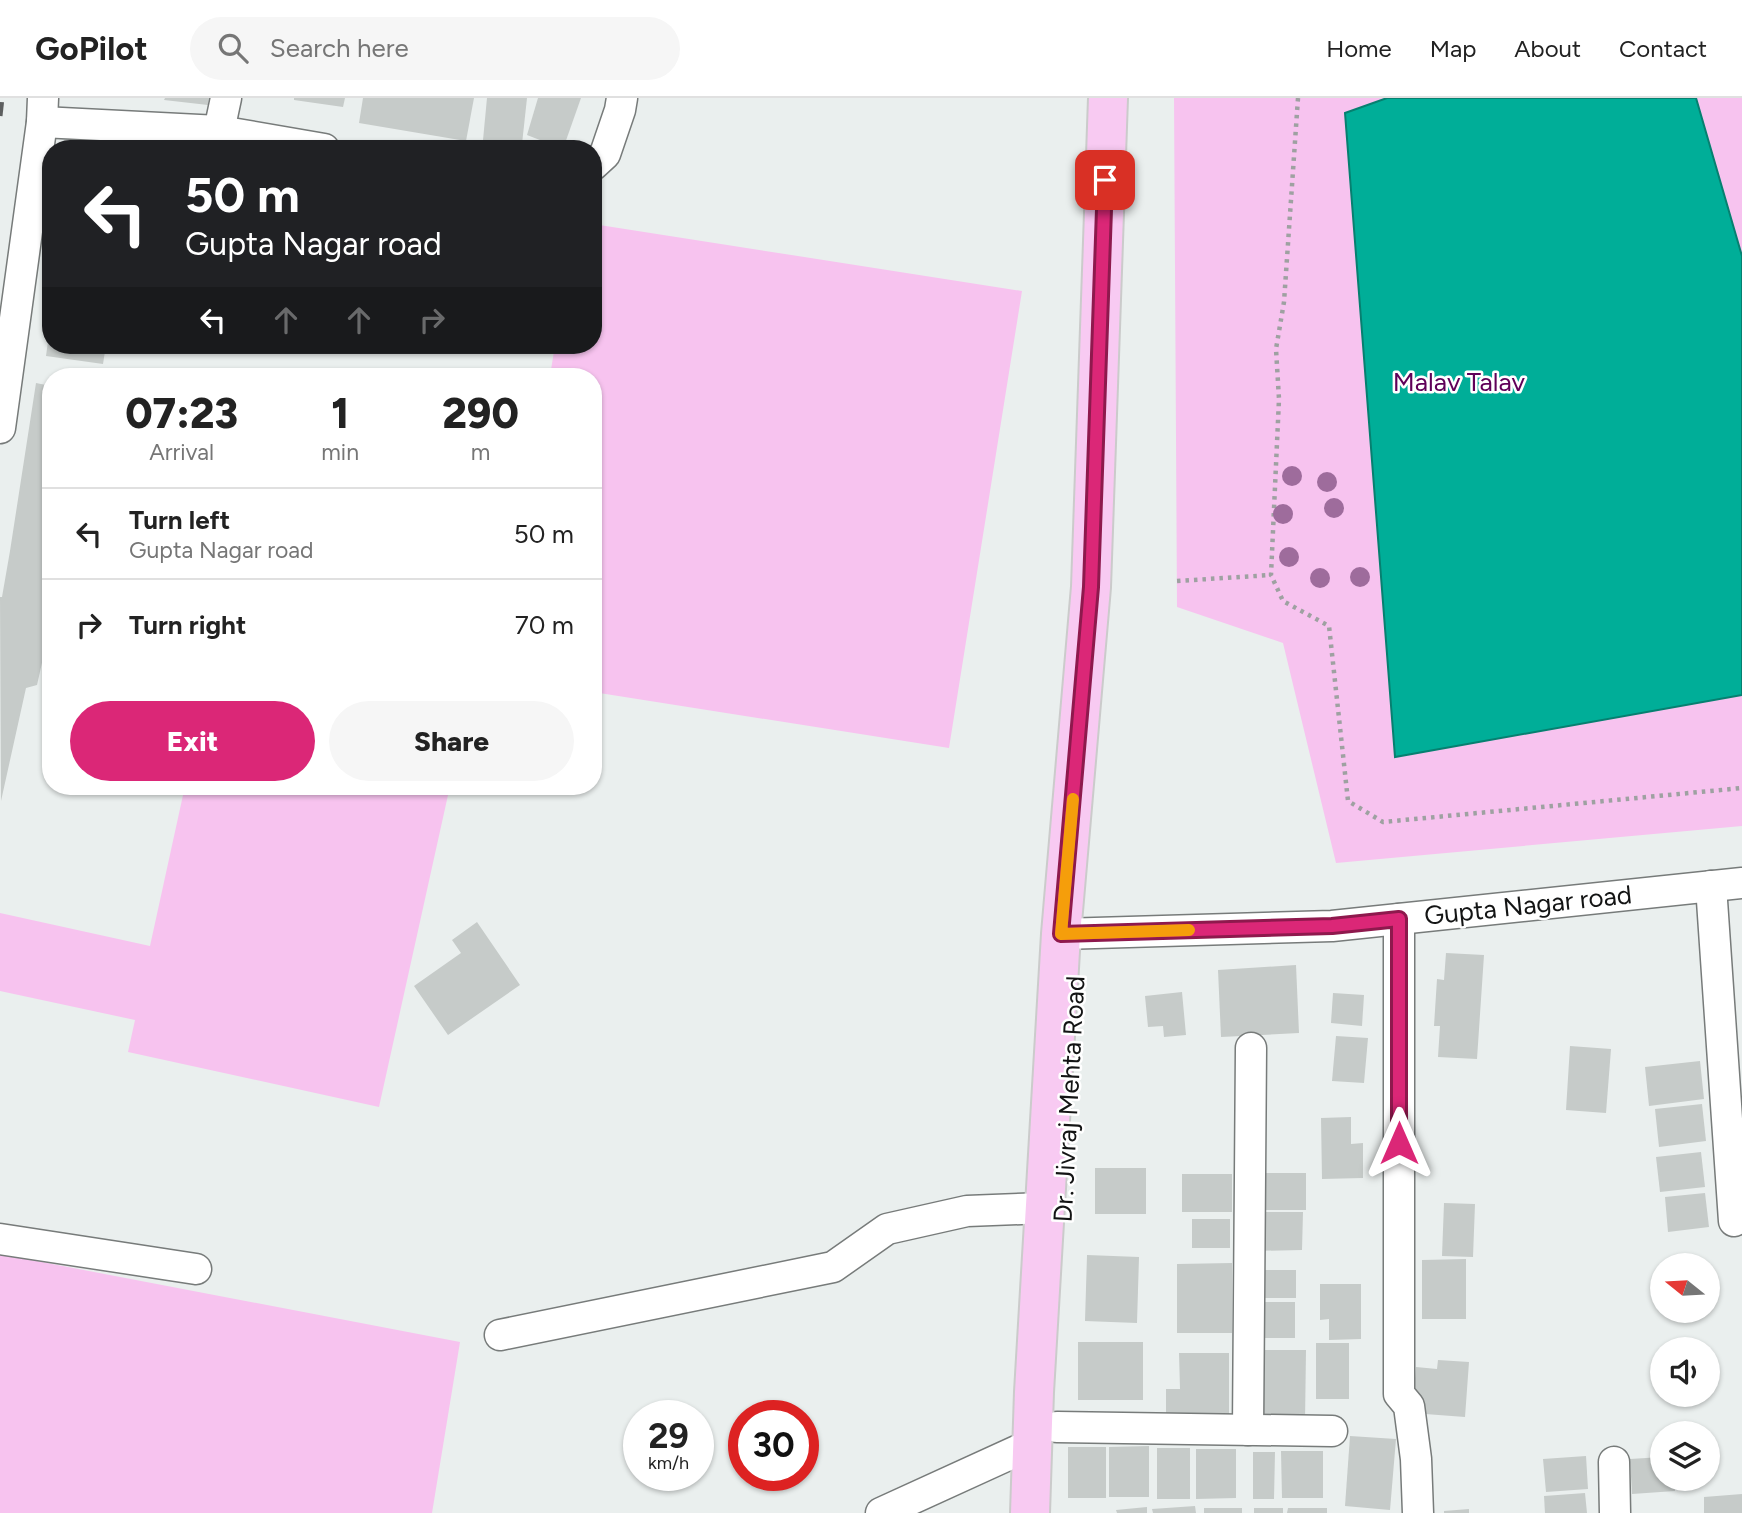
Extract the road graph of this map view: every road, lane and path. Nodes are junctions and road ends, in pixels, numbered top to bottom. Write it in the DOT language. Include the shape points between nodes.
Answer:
graph roads {
  1 [pos="226,98"];
  2 [pos="622,98"];
  3 [pos="1108,98"];
  4 [pos="1127,98"];
  5 [pos="1298,98"];
  6 [pos="42,110"];
  7 [pos="219,131"];
  8 [pos="272,140"];
  9 [pos="602,157"];
  10 [pos="0,428"];
  11 [pos="1271,575"];
  12 [pos="1177,581"];
  13 [pos="1742,788"];
  14 [pos="1742,883"];
  15 [pos="1711,886"];
  16 [pos="1399,919"];
  17 [pos="1069,934"];
  18 [pos="1731,1028"];
  19 [pos="1251,1048"];
  20 [pos="1045,1208"];
  21 [pos="1734,1221"];
  22 [pos="0,1238"];
  23 [pos="196,1269"];
  24 [pos="500,1335"];
  25 [pos="1248,1430"];
  26 [pos="1332,1431"];
  27 [pos="1044,1435"];
  28 [pos="1614,1462"];
  29 [pos="881,1513"];
  30 [pos="1030,1513"];
  31 [pos="1053,1513"];
  32 [pos="1418,1513"];
  33 [pos="1615,1513"];
  1 -- 7 [label="street"];
  2 -- 9 [label="street"];
  3 -- 17 [label="main road" via="1091,587"];
  4 -- 17 [label="main road, Dr. Jivraj Mehta Road" via="1109,583"];
  5 -- 11 [label="path" via="1284,302 1276,349 1279,399"];
  6 -- 7 [label="street"];
  6 -- 10 [label="street"];
  7 -- 8 [label="street"];
  11 -- 12 [label="path"];
  11 -- 13 [label="path" via="1283,601 1329,626 1348,801 1382,822"];
  14 -- 15 [label="street, Gupta Nagar road"];
  15 -- 16 [label="street, Gupta Nagar road"];
  15 -- 18 [label="street"];
  16 -- 17 [label="street, Gupta Nagar road" via="1332,926"];
  16 -- 32 [label="street" via="1399,1394 1409,1406"];
  17 -- 20 [label="main road"];
  17 -- 27 [label="main road, Dr. Jivraj Mehta Road" via="1062,1245"];
  18 -- 21 [label="street"];
  19 -- 25 [label="street"];
  20 -- 24 [label="street" via="967,1212 887,1229 834,1267"];
  20 -- 27 [label="main road"];
  22 -- 23 [label="street"];
  25 -- 26 [label="street"];
  25 -- 27 [label="street"];
  27 -- 29 [label="street"];
  27 -- 30 [label="main road"];
  27 -- 31 [label="main road, Dr. Jivraj Mehta Road"];
  28 -- 33 [label="street"];
}
